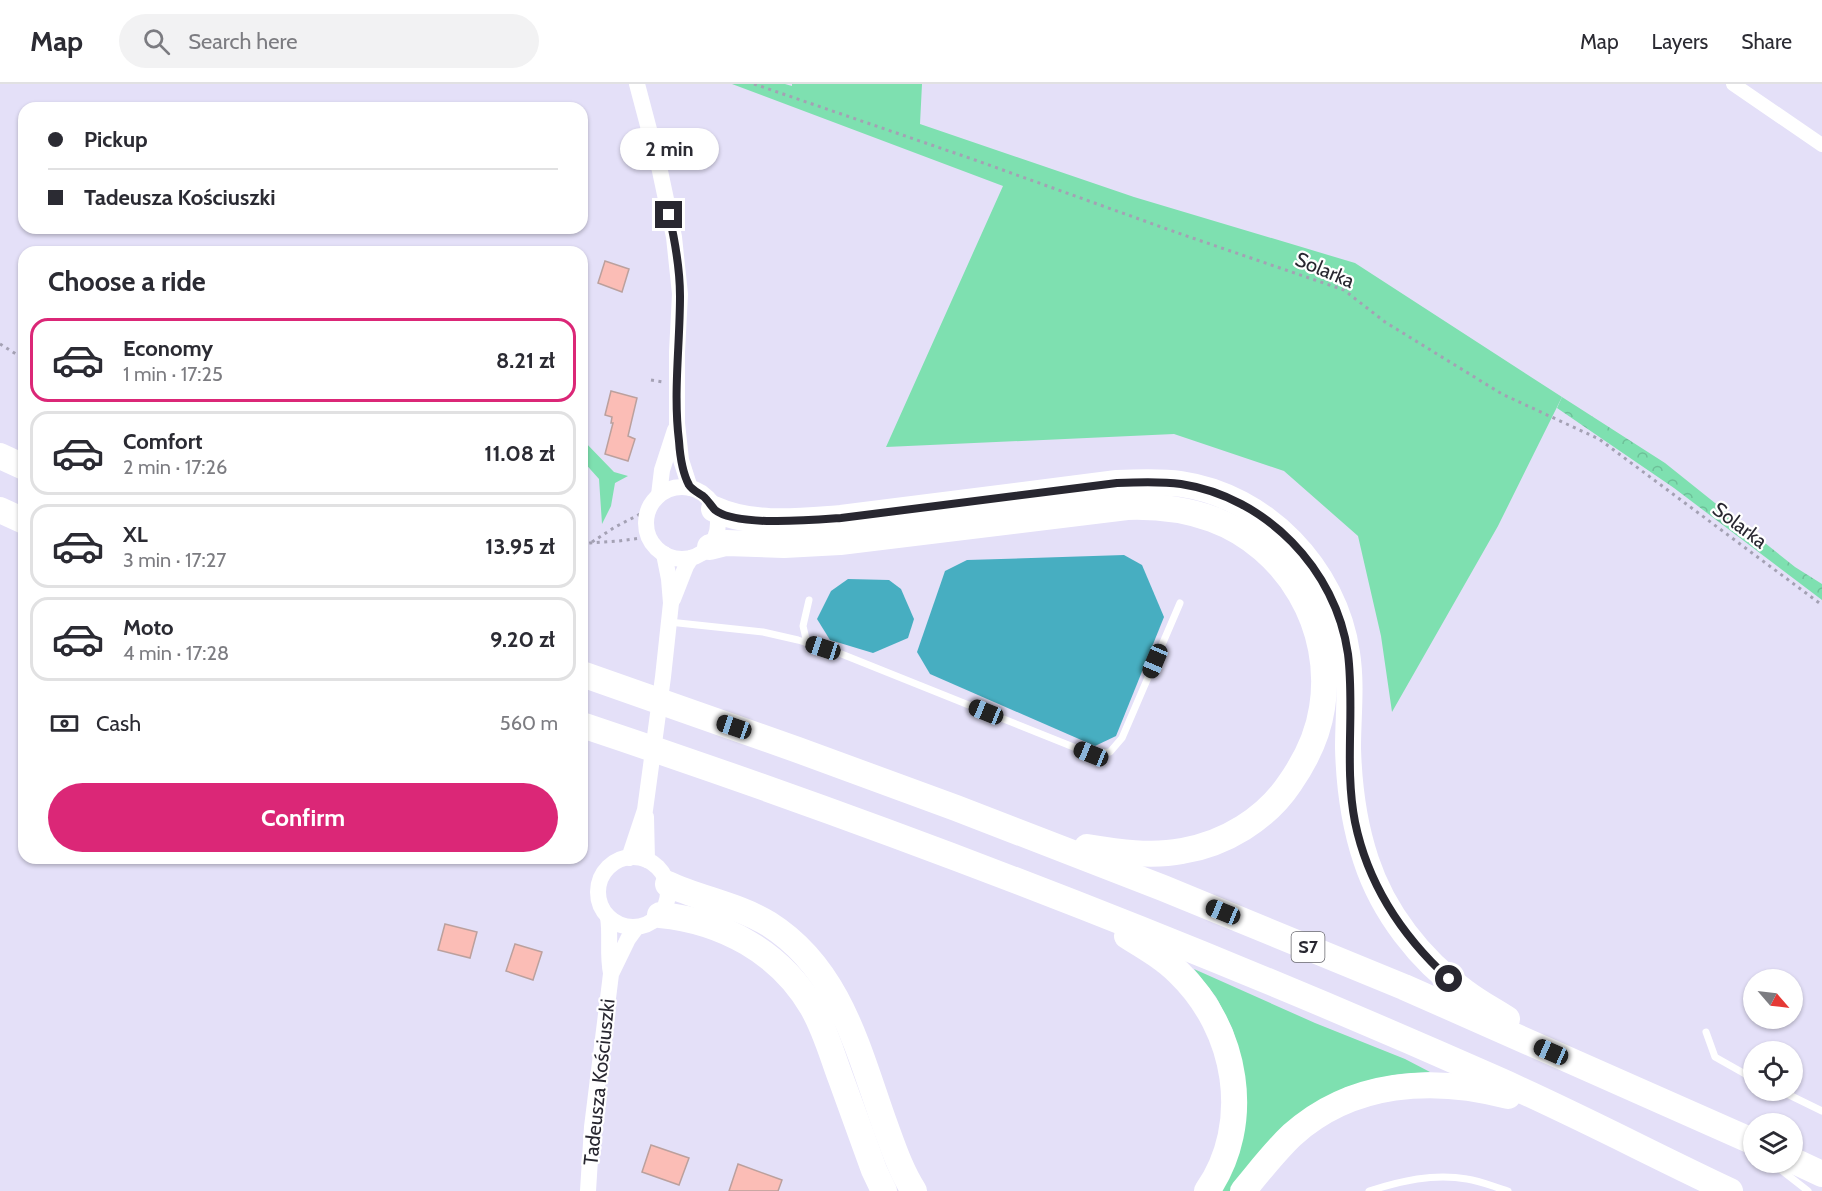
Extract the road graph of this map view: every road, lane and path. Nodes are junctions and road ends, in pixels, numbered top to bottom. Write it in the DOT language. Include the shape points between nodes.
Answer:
graph roads {
  1 [pos="637,84"];
  2 [pos="754,84"];
  3 [pos="1733,84"];
  4 [pos="1822,145"];
  5 [pos="0,344"];
  6 [pos="18,355"];
  7 [pos="677,423"];
  8 [pos="0,456"];
  9 [pos="18,464"];
  10 [pos="690,488"];
  11 [pos="659,495"];
  12 [pos="714,509"];
  13 [pos="0,510"];
  14 [pos="648,510"];
  15 [pos="18,518"];
  16 [pos="648,537"];
  17 [pos="590,543"];
  18 [pos="700,553"];
  19 [pos="664,554"];
  20 [pos="809,600"];
  21 [pos="671,603"];
  22 [pos="1180,603"];
  23 [pos="1822,605"];
  24 [pos="669,622"];
  25 [pos="807,643"];
  26 [pos="588,676"];
  27 [pos="588,727"];
  28 [pos="645,810"];
  29 [pos="1042,840"];
  30 [pos="629,858"];
  31 [pos="647,860"];
  32 [pos="668,884"];
  33 [pos="1066,900"];
  34 [pos="660,915"];
  35 [pos="608,917"];
  36 [pos="636,928"];
  37 [pos="611,974"];
  38 [pos="1706,1032"];
  39 [pos="1570,1060"];
  40 [pos="1743,1073"];
  41 [pos="1802,1101"];
  42 [pos="1822,1111"];
  43 [pos="1572,1113"];
  44 [pos="1743,1140"];
  45 [pos="1803,1165"];
  46 [pos="1786,1173"];
  47 [pos="1822,1174"];
  48 [pos="1728,1188"];
  49 [pos="588,1191"];
  50 [pos="884,1191"];
  51 [pos="914,1191"];
  52 [pos="1207,1191"];
  53 [pos="1243,1191"];
  54 [pos="1370,1191"];
  55 [pos="1508,1191"];
  56 [pos="1808,1191"];
  1 -- 7 [label="street" via="674,237 680,294"];
  2 -- 23 [label="path, Solarka" via="1344,290 1386,322 1502,394 1599,439"];
  3 -- 4 [label="street"];
  5 -- 6 [label="path"];
  7 -- 10 [label="street" via="681,460"];
  7 -- 11 [label="street" via="662,470"];
  8 -- 9 [label="highway"];
  10 -- 11 [label="street" via="678,487"];
  10 -- 12 [label="street"];
  11 -- 14 [label="street"];
  12 -- 18 [label="street" via="715,535"];
  12 -- 39 [label="highway" via="749,519 811,520 1145,482 1198,488 1251,510 1282,533 1310,562 1338,614 1349,671 1349,774 1355,822 1383,899 1407,936 1449,979"];
  13 -- 15 [label="highway"];
  14 -- 16 [label="street"];
  14 -- 17 [label="path"];
  16 -- 17 [label="path"];
  16 -- 19 [label="street"];
  18 -- 19 [label="street" via="677,559"];
  18 -- 21 [label="street" via="686,566"];
  18 -- 29 [label="highway" via="726,543 840,542 1126,507 1178,510 1213,520 1243,534 1267,552 1292,580 1309,609 1323,669 1319,723 1287,788 1245,827 1228,837 1182,851 1139,853"];
  19 -- 21 [label="street"];
  20 -- 25 [label="lane" via="804,626"];
  21 -- 24 [label="street"];
  22 -- 25 [label="lane" via="1122,738 1110,752 1091,754"];
  24 -- 25 [label="lane" via="763,632"];
  24 -- 28 [label="street"];
  26 -- 29 [label="highway, S7"];
  27 -- 33 [label="highway, S7" via="879,829"];
  28 -- 30 [label="street"];
  28 -- 31 [label="street"];
  29 -- 39 [label="highway, S7" via="1275,933"];
  30 -- 31 [label="street"];
  30 -- 35 [label="street" via="611,866 600,881 600,900"];
  31 -- 32 [label="street" via="660,870"];
  32 -- 34 [label="street"];
  32 -- 51 [label="highway" via="768,924 790,940 825,978 848,1023 898,1162"];
  33 -- 43 [label="highway, S7" via="1298,993"];
  33 -- 52 [label="highway" via="1162,959 1196,992 1215,1020 1231,1065 1235,1108 1225,1155"];
  34 -- 36 [label="street"];
  34 -- 50 [label="highway" via="697,922 739,937 766,954 798,986 823,1030"];
  35 -- 36 [label="street"];
  35 -- 37 [label="street, Tadeusza Kościuszki"];
  36 -- 37 [label="street, Tadeusza Kościuszki"];
  37 -- 49 [label="street, Tadeusza Kościuszki"];
  38 -- 40 [label="lane" via="1715,1058"];
  39 -- 44 [label="highway, S7"];
  41 -- 42 [label="lane"];
  43 -- 48 [label="highway, S7"];
  43 -- 53 [label="highway" via="1459,1086 1393,1087 1347,1101 1314,1118 1292,1135"];
  45 -- 47 [label="highway"];
  46 -- 56 [label="lane"];
  54 -- 55 [label="lane" via="1433,1176 1467,1179"];
}
